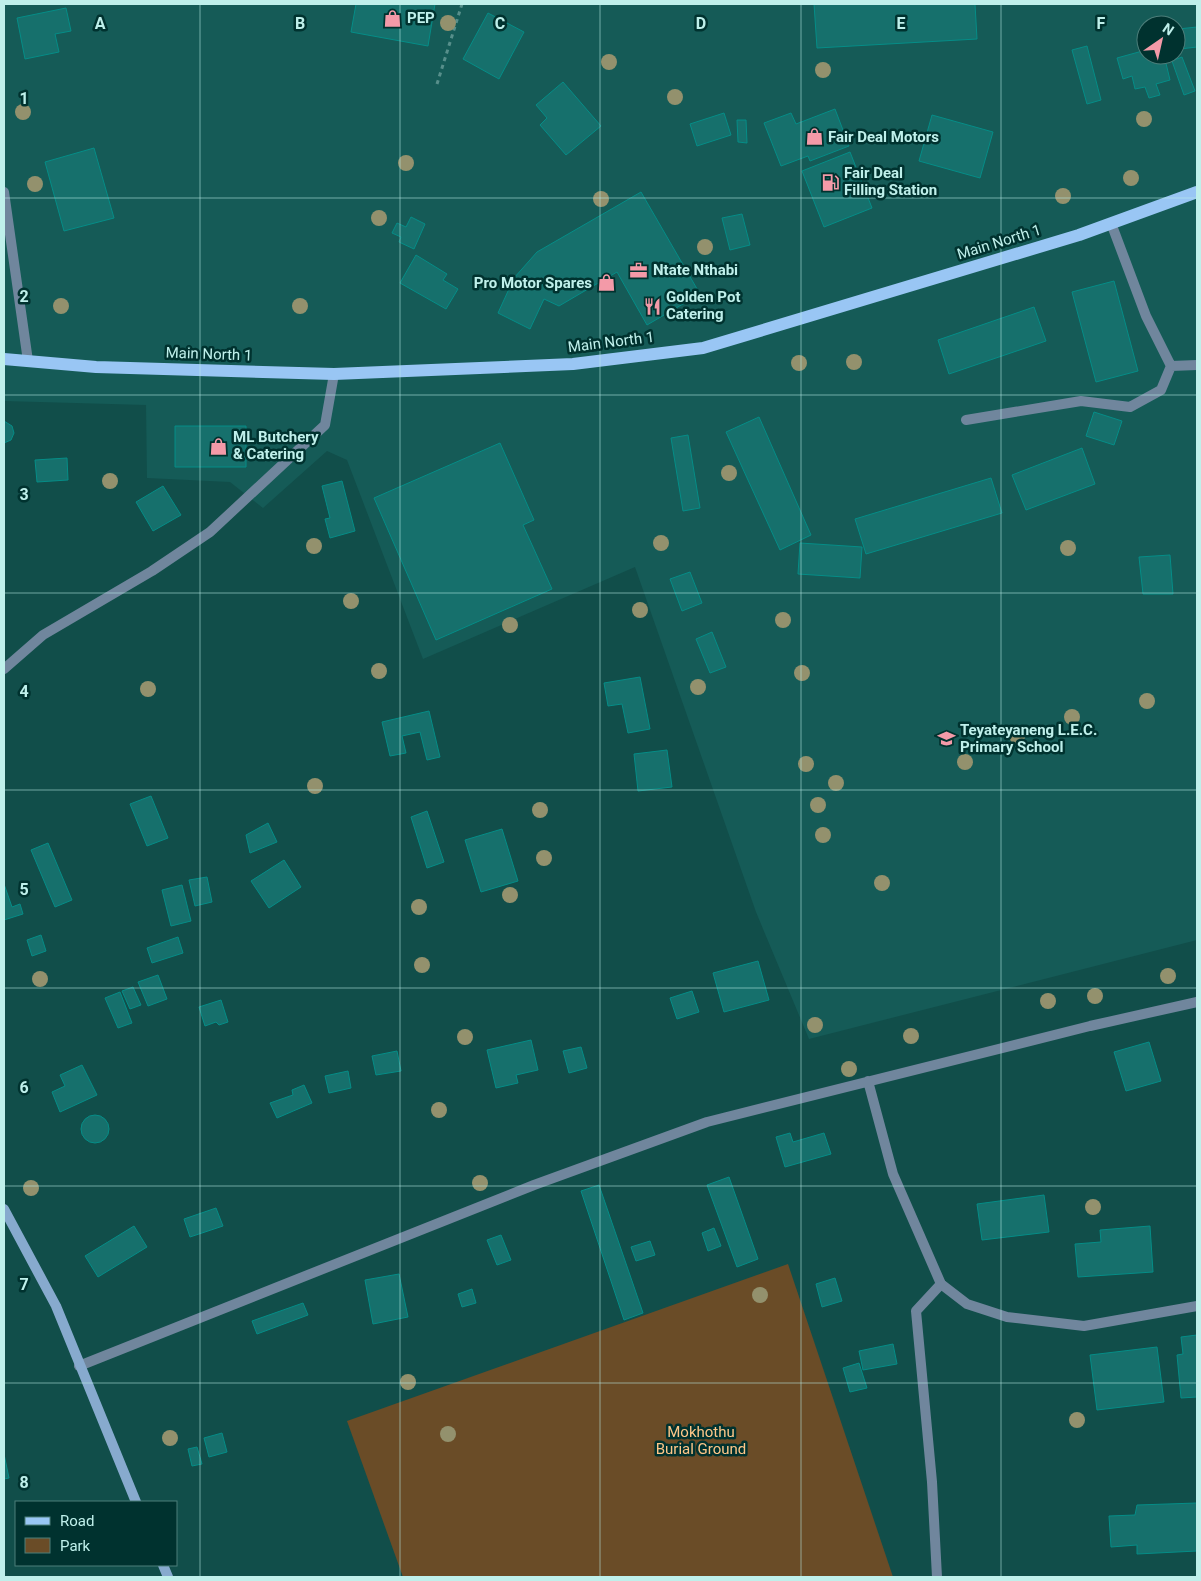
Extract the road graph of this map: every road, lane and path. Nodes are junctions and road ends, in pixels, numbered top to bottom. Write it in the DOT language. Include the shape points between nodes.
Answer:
graph roads {
  1 [pos="462,4"];
  2 [pos="438,84"];
  3 [pos="4,192"];
  4 [pos="1197,192"];
  5 [pos="1111,223"];
  6 [pos="4,359"];
  7 [pos="28,361"];
  8 [pos="1197,365"];
  9 [pos="1171,366"];
  10 [pos="334,374"];
  11 [pos="966,420"];
  12 [pos="4,669"];
  13 [pos="1197,1002"];
  14 [pos="868,1082"];
  15 [pos="4,1209"];
  16 [pos="941,1284"];
  17 [pos="1197,1306"];
  18 [pos="79,1366"];
  19 [pos="136,1501"];
  20 [pos="937,1577"];
  1 -- 2 [label="path"];
  3 -- 7 [label="street"];
  4 -- 5 [label="main road, Main North 1"];
  5 -- 9 [label="street" via="1146,316"];
  5 -- 10 [label="main road, Main North 1" via="703,348 573,364"];
  6 -- 7 [label="main road, Main North 1"];
  7 -- 10 [label="main road, Main North 1" via="96,367"];
  8 -- 9 [label="street"];
  9 -- 11 [label="street" via="1162,390 1130,407 1081,401"];
  10 -- 12 [label="street" via="326,426 210,532 152,571 43,635"];
  13 -- 14 [label="street"];
  14 -- 16 [label="street" via="893,1174"];
  14 -- 18 [label="street" via="707,1122 534,1185"];
  15 -- 18 [label="main road" via="56,1306"];
  16 -- 17 [label="street" via="967,1304 1006,1317 1084,1326"];
  16 -- 20 [label="street" via="916,1310"];
  18 -- 19 [label="main road"];
}
